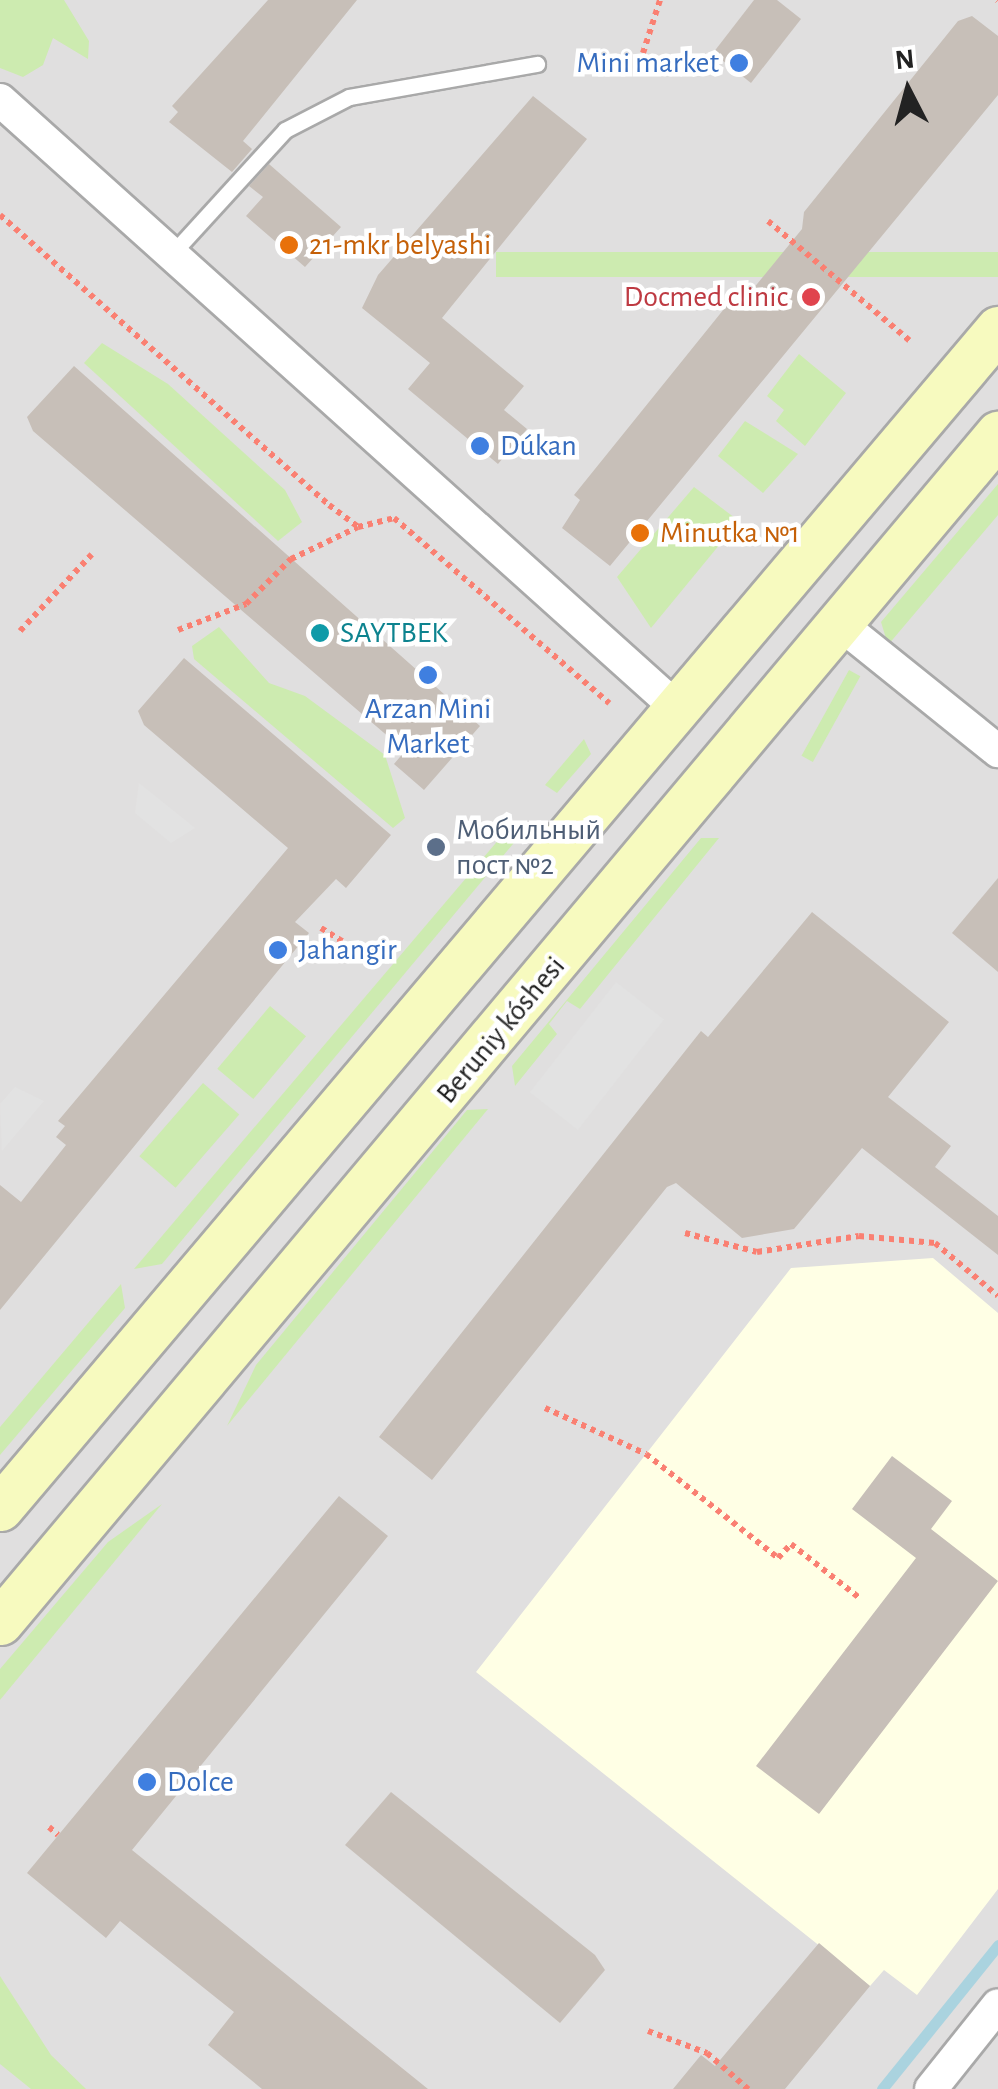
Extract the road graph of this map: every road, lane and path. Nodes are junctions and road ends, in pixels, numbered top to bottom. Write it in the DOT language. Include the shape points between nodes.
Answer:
graph roads {
  1 [pos="660,0"];
  2 [pos="642,53"];
  3 [pos="537,64"];
  4 [pos="0,100"];
  5 [pos="0,215"];
  6 [pos="768,221"];
  7 [pos="171,256"];
  8 [pos="998,329"];
  9 [pos="909,340"];
  10 [pos="956,379"];
  11 [pos="998,417"];
  12 [pos="998,434"];
  13 [pos="358,527"];
  14 [pos="92,554"];
  15 [pos="840,624"];
  16 [pos="20,630"];
  17 [pos="178,630"];
  18 [pos="608,703"];
  19 [pos="676,708"];
  20 [pos="998,751"];
  21 [pos="321,928"];
  22 [pos="378,964"];
  23 [pos="684,1233"];
  24 [pos="998,1296"];
  25 [pos="545,1408"];
  26 [pos="0,1508"];
  27 [pos="861,1599"];
  28 [pos="0,1622"];
  29 [pos="48,1828"];
  30 [pos="58,1834"];
  31 [pos="998,2005"];
  32 [pos="648,2031"];
  33 [pos="748,2089"];
  34 [pos="931,2089"];
  1 -- 2 [label="path"];
  3 -- 7 [label="lane" via="350,97 285,130"];
  4 -- 7 [label="street"];
  5 -- 13 [label="path"];
  6 -- 9 [label="path"];
  7 -- 19 [label="street"];
  8 -- 10 [label="main road"];
  10 -- 11 [label="main road"];
  10 -- 19 [label="main road"];
  12 -- 15 [label="main road, Beruniy kóshesi"];
  13 -- 17 [label="path" via="291,559 246,604"];
  13 -- 18 [label="path" via="394,518"];
  14 -- 16 [label="path"];
  15 -- 20 [label="street"];
  15 -- 28 [label="main road, Beruniy kóshesi"];
  19 -- 26 [label="main road"];
  21 -- 22 [label="path"];
  23 -- 24 [label="path" via="756,1252 859,1236 935,1243"];
  25 -- 27 [label="path" via="646,1454 778,1558 791,1544"];
  29 -- 30 [label="path"];
  31 -- 34 [label="street"];
  32 -- 33 [label="path" via="707,2053"];
}
